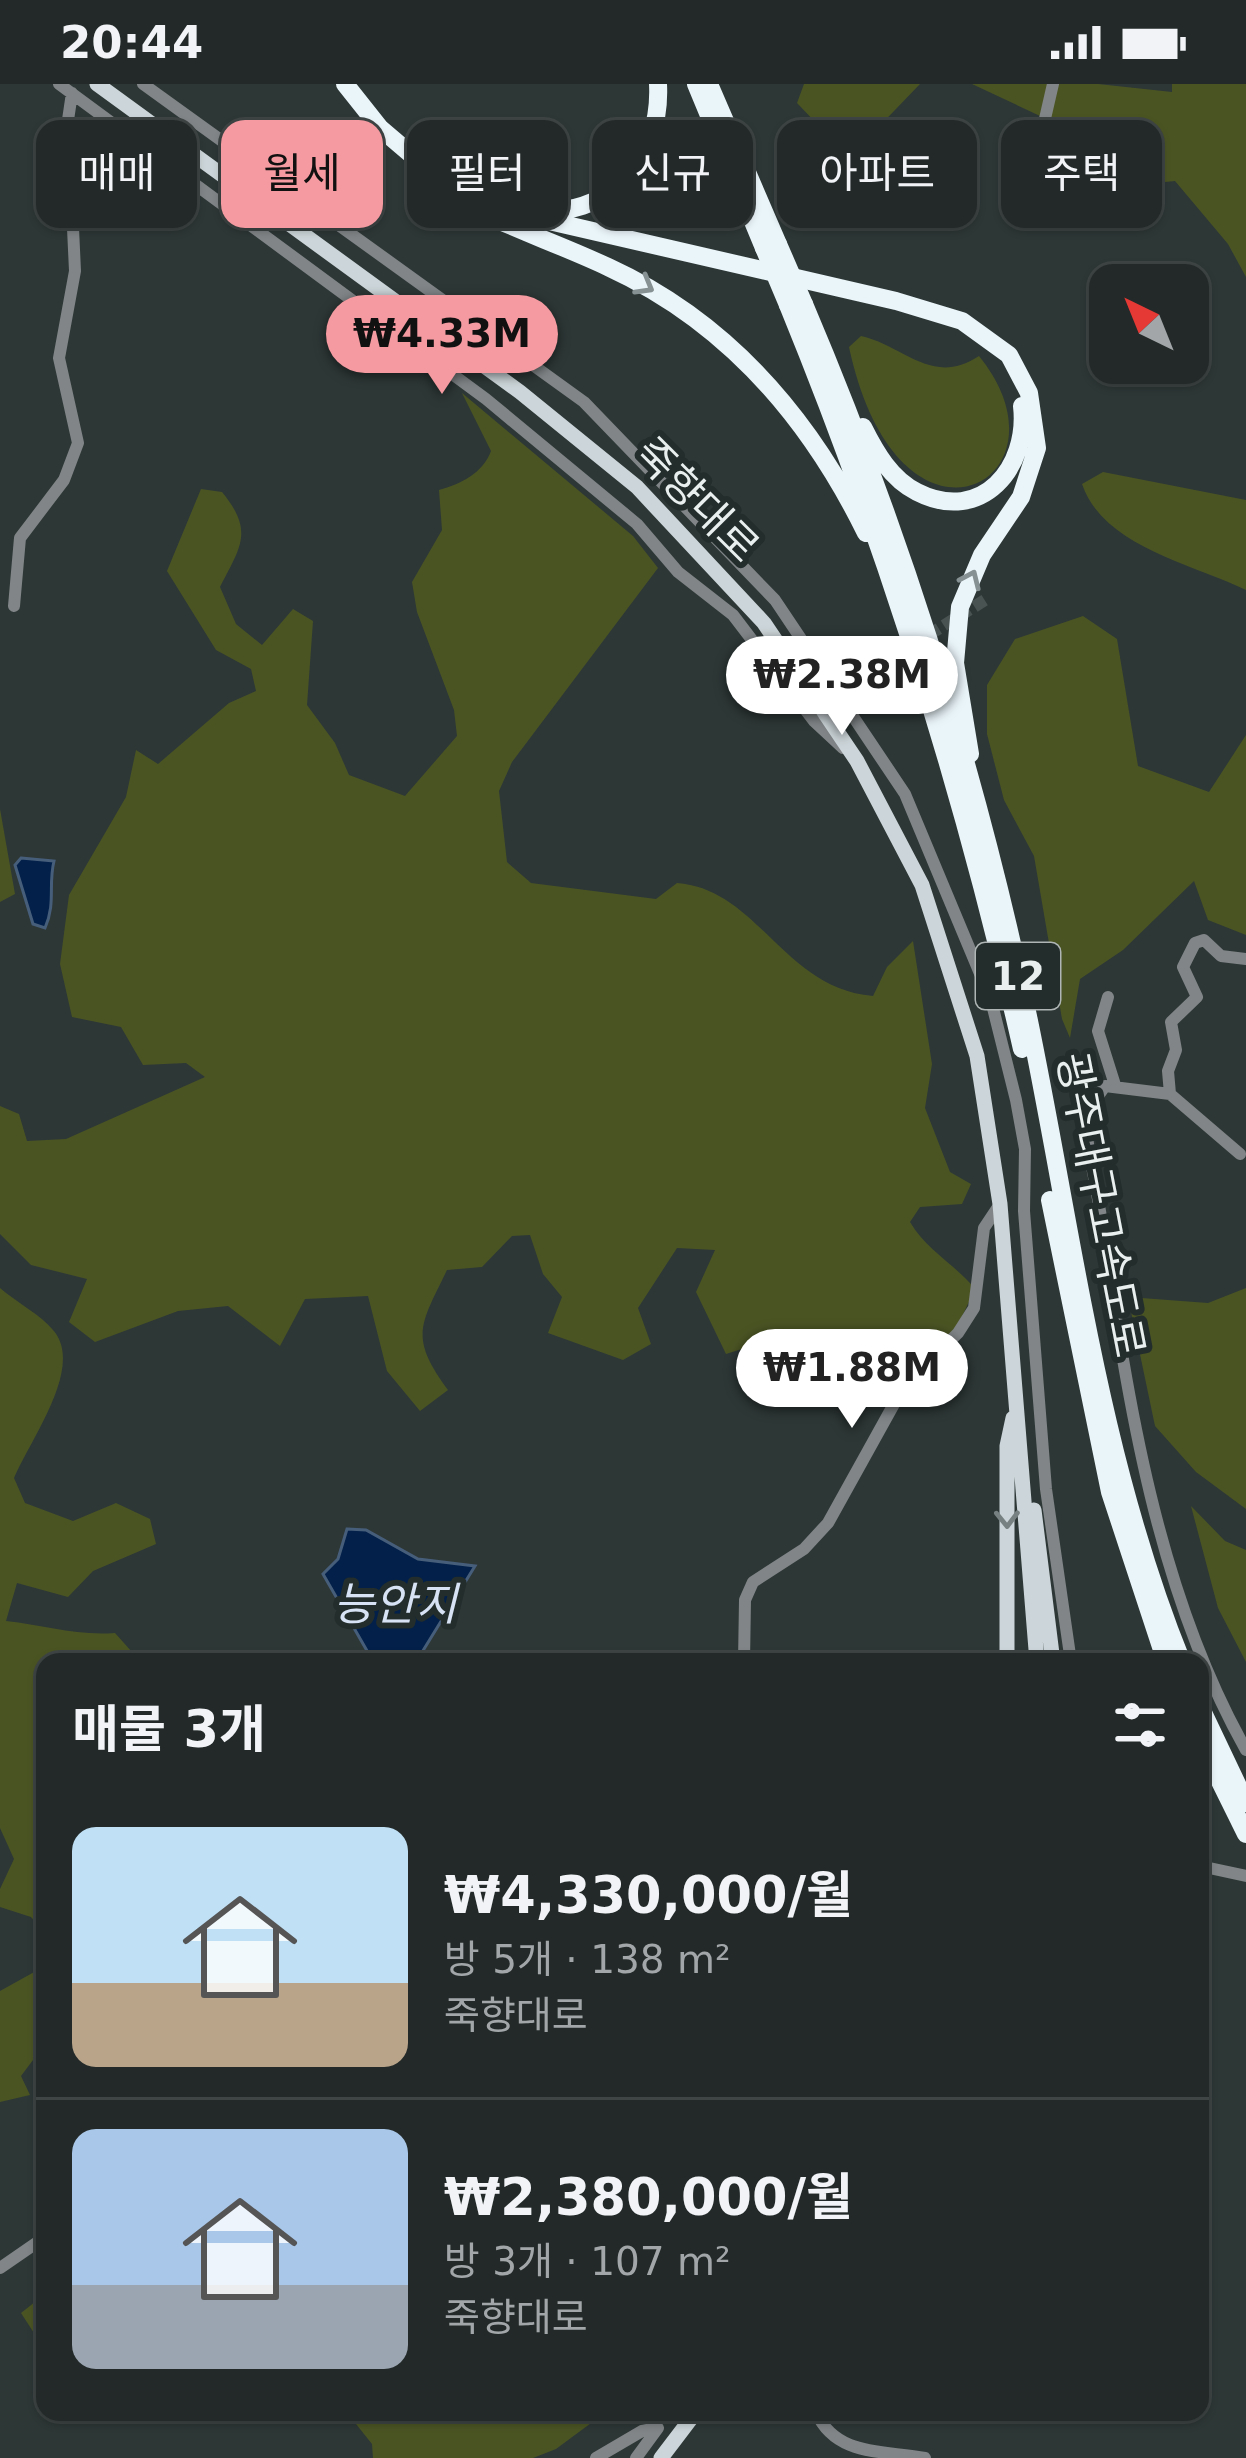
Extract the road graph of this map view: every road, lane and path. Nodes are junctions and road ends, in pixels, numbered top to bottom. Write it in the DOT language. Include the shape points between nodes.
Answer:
graph roads {
  1 [pos="59,84"];
  2 [pos="97,84"];
  3 [pos="143,84"];
  4 [pos="329,84"];
  5 [pos="345,84"];
  6 [pos="658,84"];
  7 [pos="696,84"];
  8 [pos="710,84"];
  9 [pos="1053,84"];
  10 [pos="72,93"];
  11 [pos="1045,120"];
  12 [pos="407,153"];
  13 [pos="407,164"];
  14 [pos="568,206"];
  15 [pos="568,227"];
  16 [pos="526,228"];
  17 [pos="537,228"];
  18 [pos="771,246"];
  19 [pos="796,305"];
  20 [pos="831,368"];
  21 [pos="14,606"];
  22 [pos="903,607"];
  23 [pos="898,654"];
  24 [pos="842,692"];
  25 [pos="857,761"];
  26 [pos="980,818"];
  27 [pos="1246,959"];
  28 [pos="1108,997"];
  29 [pos="1115,1085"];
  30 [pos="1170,1094"];
  31 [pos="1240,1154"];
  32 [pos="1000,1204"];
  33 [pos="1017,1403"];
  34 [pos="1024,1482"];
  35 [pos="744,1653"];
  36 [pos="1007,1653"];
  37 [pos="1036,1653"];
  38 [pos="1052,1653"];
  39 [pos="1071,1653"];
  40 [pos="1163,1653"];
  41 [pos="1179,1653"];
  42 [pos="1199,1653"];
  43 [pos="1209,1677"];
  44 [pos="1209,1725"];
  45 [pos="1246,1750"];
  46 [pos="1209,1759"];
  47 [pos="1246,1803"];
  48 [pos="1246,1834"];
  49 [pos="1209,1868"];
  50 [pos="1246,1876"];
  51 [pos="36,2243"];
  52 [pos="0,2267"];
  53 [pos="663,2421"];
  54 [pos="679,2421"];
  55 [pos="689,2421"];
  56 [pos="821,2421"];
  57 [pos="658,2428"];
  58 [pos="596,2458"];
  59 [pos="636,2458"];
  60 [pos="660,2458"];
  61 [pos="926,2458"];
  1 -- 10 [label="street"];
  2 -- 25 [label="main road, 죽향대로" via="520,392 637,487 764,623"];
  3 -- 24 [label="street" via="584,402 775,601"];
  4 -- 13 [label="highway"];
  5 -- 12 [label="highway"];
  6 -- 14 [label="highway" via="655,134 643,160 601,200"];
  7 -- 18 [label="highway, 광주대구고속도로 / 12"];
  8 -- 18 [label="highway, 광주대구고속도로 / 12"];
  9 -- 11 [label="street"];
  10 -- 21 [label="street" via="74,271 59,358 78,443 64,480 20,538"];
  10 -- 25 [label="street" via="486,400 637,524 678,572 733,615 814,721"];
  26 -- 15 [label="highway, one-way" via="955,638 968,582 1021,497 1037,448 1029,393 1009,355 988,335 941,314"];
  16 -- 22 [label="highway, one-way" via="645,285 724,339 780,395 834,470"];
  17 -- 20 [label="highway" via="960,329 1015,381 1024,424 1014,467 978,498 956,502 914,491 883,464"];
  18 -- 19 [label="highway, 광주대구고속도로 / 12, bridge"];
  19 -- 20 [label="highway, 광주대구고속도로 / 12"];
  19 -- 22 [label="highway, 광주대구고속도로 / 12"];
  20 -- 26 [label="highway, 광주대구고속도로 / 12"];
  22 -- 40 [label="highway, 광주대구고속도로 / 12" via="1015,1016 1110,1492"];
  23 -- 24 [label="street"];
  24 -- 39 [label="street" via="944,877 991,1000 1016,1100 1046,1489"];
  25 -- 32 [label="main road, 죽향대로" via="945,943 977,1056"];
  26 -- 41 [label="highway, 광주대구고속도로 / 12" via="1123,1490"];
  27 -- 30 [label="street" via="1221,956 1204,940 1186,955 1185,977 1196,997 1171,1022"];
  28 -- 29 [label="street" via="1098,1031"];
  29 -- 30 [label="street"];
  29 -- 42 [label="street" via="1097,1091 1084,1116 1115,1318"];
  30 -- 31 [label="street"];
  32 -- 33 [label="main road, 죽향대로"];
  32 -- 35 [label="street" via="984,1228 974,1308 904,1386 828,1522 804,1549 753,1582"];
  33 -- 34 [label="main road, 죽향대로"];
  33 -- 36 [label="main road, one-way" via="1006,1446"];
  34 -- 37 [label="main road, 죽향대로"];
  34 -- 38 [label="main road" via="1037,1517"];
  43 -- 45 [label="street"];
  44 -- 47 [label="highway"];
  46 -- 48 [label="highway"];
  49 -- 50 [label="street"];
  51 -- 52 [label="street"];
  53 -- 57 [label="street"];
  54 -- 60 [label="main road"];
  55 -- 60 [label="main road"];
  56 -- 61 [label="street" via="848,2447"];
  57 -- 58 [label="street"];
  57 -- 59 [label="street"];
}
